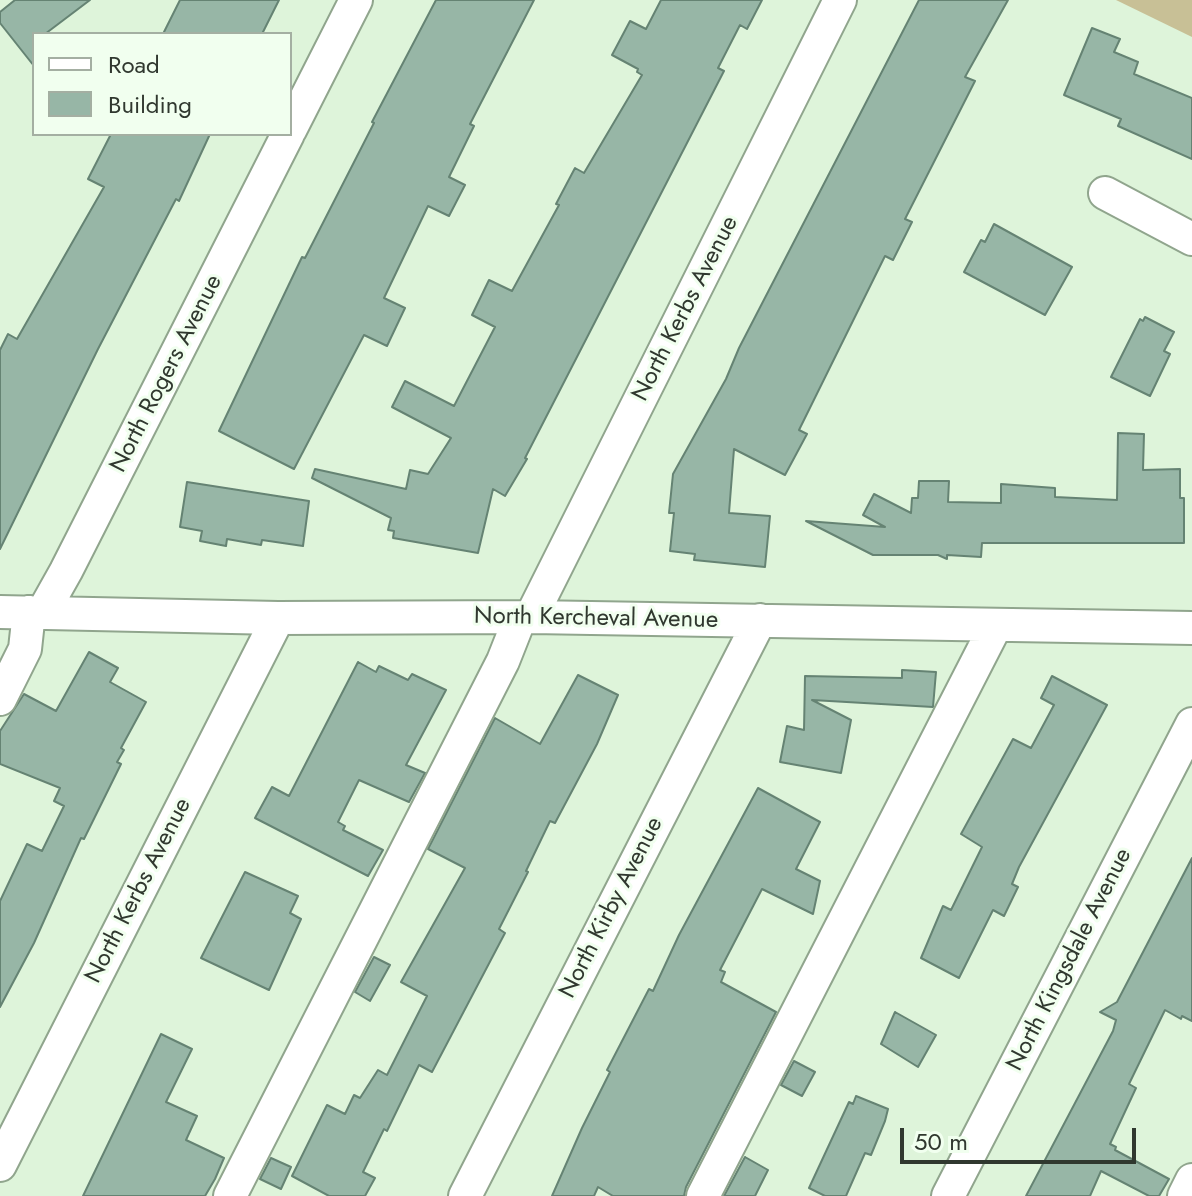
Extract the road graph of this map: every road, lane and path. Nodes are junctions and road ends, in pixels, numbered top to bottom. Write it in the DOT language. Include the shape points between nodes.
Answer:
graph roads {
  1 [pos="356,0"];
  2 [pos="840,0"];
  3 [pos="292,126"];
  4 [pos="287,136"];
  5 [pos="1105,193"];
  6 [pos="1192,239"];
  7 [pos="24,612"];
  8 [pos="526,617"];
  9 [pos="278,618"];
  10 [pos="760,620"];
  11 [pos="996,625"];
  12 [pos="1192,628"];
  13 [pos="0,699"];
  14 [pos="1192,724"];
  15 [pos="0,1165"];
  16 [pos="1192,1180"];
  17 [pos="230,1196"];
  18 [pos="465,1196"];
  19 [pos="703,1196"];
  20 [pos="948,1196"];
  21 [pos="1184,1196"];
  1 -- 3 [label="street, North Rogers Avenue"];
  2 -- 8 [label="street, North Kerbs Avenue"];
  4 -- 7 [label="street, North Rogers Avenue" via="66,571"];
  5 -- 6 [label="street"];
  7 -- 9 [label="street, North Kercheval Avenue"];
  7 -- 13 [label="street" via="25,649"];
  8 -- 9 [label="street, North Kercheval Avenue"];
  8 -- 10 [label="street, North Kercheval Avenue"];
  8 -- 17 [label="street, North Kerbs Avenue"];
  9 -- 15 [label="street, North Kerbs Avenue"];
  10 -- 11 [label="street, North Kercheval Avenue"];
  10 -- 18 [label="street, North Kirby Avenue"];
  11 -- 12 [label="street, North Kercheval Avenue"];
  11 -- 19 [label="street"];
  14 -- 20 [label="street, North Kingsdale Avenue"];
  16 -- 21 [label="street"];
}
